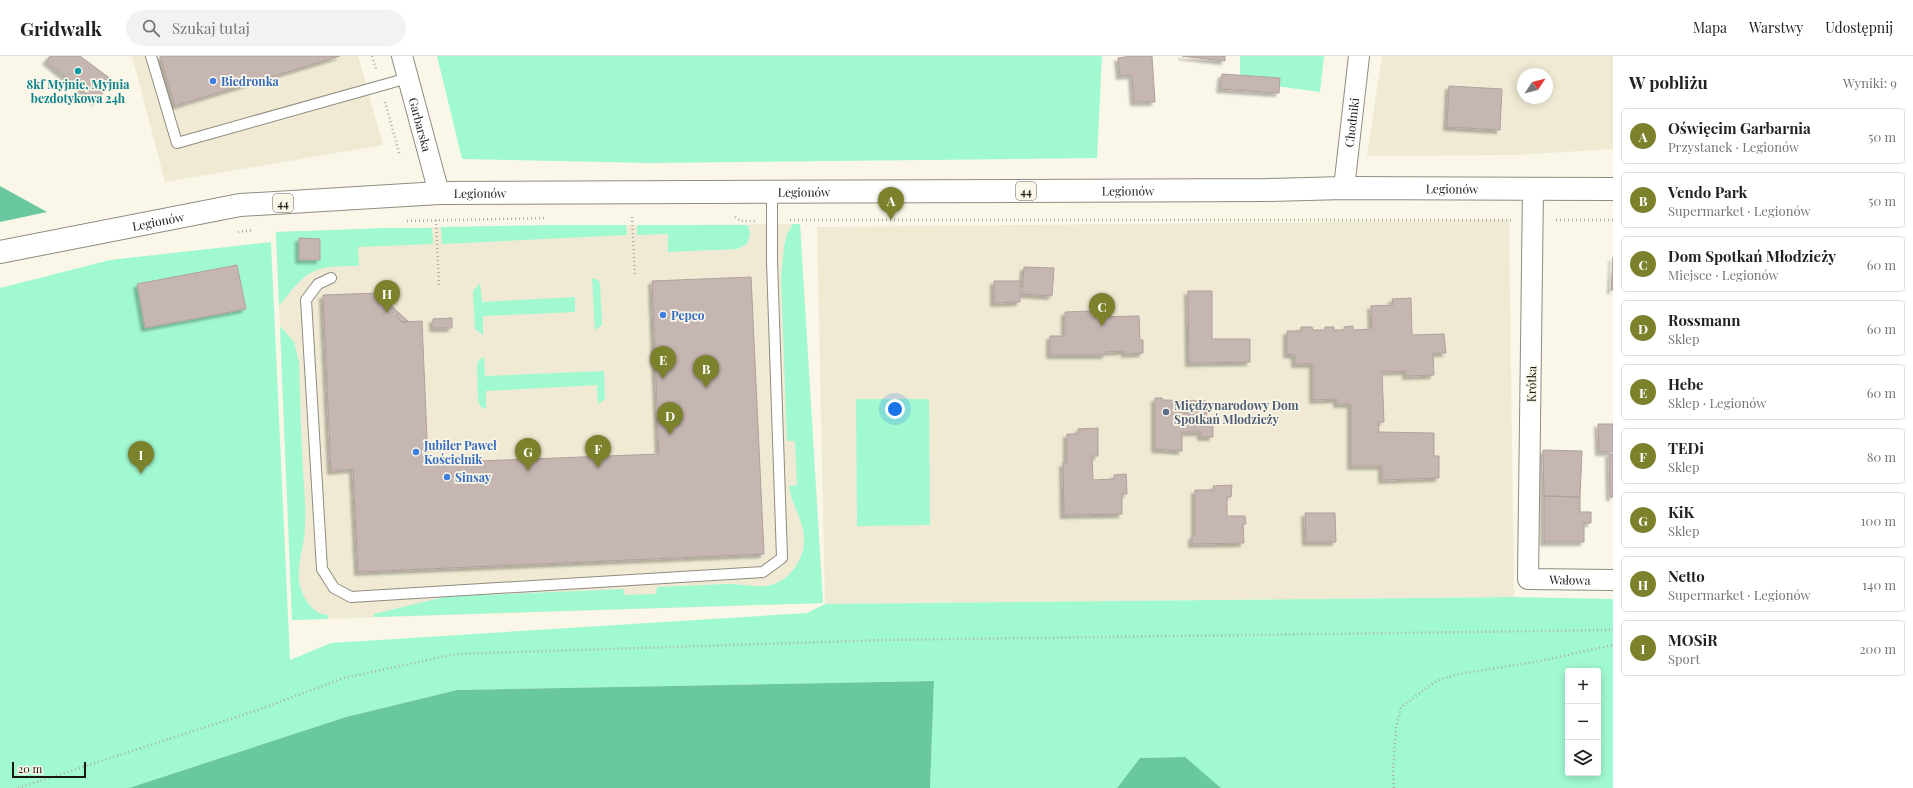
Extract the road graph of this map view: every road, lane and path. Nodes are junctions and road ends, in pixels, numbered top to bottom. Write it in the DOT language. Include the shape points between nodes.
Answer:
graph roads {
  1 [pos="151,56"];
  2 [pos="372,56"];
  3 [pos="402,56"];
  4 [pos="1359,56"];
  5 [pos="408,78"];
  6 [pos="380,86"];
  7 [pos="400,156"];
  8 [pos="1344,188"];
  9 [pos="1533,189"];
  10 [pos="1613,189"];
  11 [pos="772,192"];
  12 [pos="439,193"];
  13 [pos="727,216"];
  14 [pos="624,217"];
  15 [pos="632,217"];
  16 [pos="640,217"];
  17 [pos="548,218"];
  18 [pos="436,220"];
  19 [pos="773,220"];
  20 [pos="1533,220"];
  21 [pos="1613,220"];
  22 [pos="405,221"];
  23 [pos="259,229"];
  24 [pos="236,232"];
  25 [pos="0,252"];
  26 [pos="635,277"];
  27 [pos="331,278"];
  28 [pos="439,285"];
  29 [pos="1528,579"];
  30 [pos="1613,580"];
  31 [pos="1613,630"];
  32 [pos="1613,645"];
  33 [pos="18,788"];
  34 [pos="1394,788"];
  1 -- 6 [label="lane" via="177,143"];
  2 -- 6 [label="path"];
  3 -- 5 [label="street, Garbarska"];
  4 -- 8 [label="street, Chodniki"];
  5 -- 6 [label="lane"];
  5 -- 12 [label="street, Garbarska"];
  6 -- 7 [label="path"];
  8 -- 9 [label="main road, Legionów / 44"];
  8 -- 11 [label="main road, Legionów / 44"];
  9 -- 10 [label="main road, Legionów / 44"];
  9 -- 20 [label="street, Krótka"];
  11 -- 12 [label="main road, Legionów / 44"];
  11 -- 19 [label="lane"];
  12 -- 25 [label="main road, Legionów / 44" via="240,206"];
  13 -- 19 [label="path" via="735,216 741,221"];
  14 -- 15 [label="path"];
  15 -- 16 [label="path"];
  15 -- 26 [label="path"];
  17 -- 18 [label="path"];
  18 -- 22 [label="path"];
  18 -- 28 [label="path"];
  19 -- 20 [label="path"];
  19 -- 27 [label="lane" via="772,261 782,558 763,572 351,597 334,588 322,569 306,300 318,284"];
  20 -- 21 [label="path"];
  20 -- 29 [label="street, Krótka"];
  23 -- 24 [label="path"];
  29 -- 30 [label="street, Wałowa"];
  31 -- 33 [label="path" via="884,640 456,654 344,678 255,711"];
  32 -- 34 [label="path" via="1540,662 1459,674 1436,681 1401,708 1396,728"];
}
